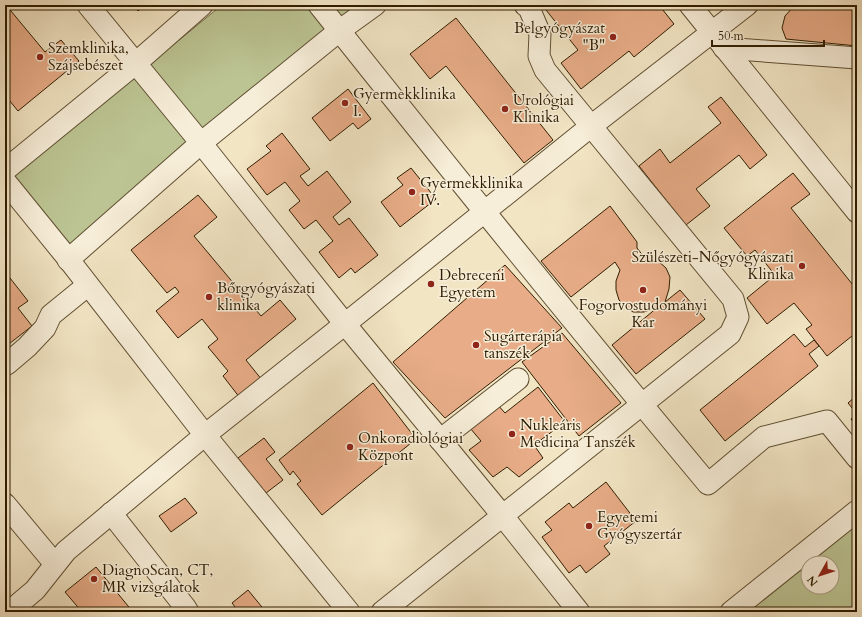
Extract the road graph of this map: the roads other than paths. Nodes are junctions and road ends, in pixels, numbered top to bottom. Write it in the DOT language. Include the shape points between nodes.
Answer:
graph roads {
  1 [pos="88,5"];
  2 [pos="202,5"];
  3 [pos="318,5"];
  4 [pos="375,5"];
  5 [pos="525,5"];
  6 [pos="690,5"];
  7 [pos="747,5"];
  8 [pos="339,31"];
  9 [pos="718,40"];
  10 [pos="857,58"];
  11 [pos="136,63"];
  12 [pos="590,127"];
  13 [pos="201,143"];
  14 [pos="5,170"];
  15 [pos="5,182"];
  16 [pos="484,212"];
  17 [pos="857,212"];
  18 [pos="68,260"];
  19 [pos="88,285"];
  20 [pos="345,324"];
  21 [pos="5,363"];
  22 [pos="518,379"];
  23 [pos="642,405"];
  24 [pos="205,435"];
  25 [pos="440,440"];
  26 [pos="857,458"];
  27 [pos="5,504"];
  28 [pos="857,510"];
  29 [pos="111,513"];
  30 [pos="502,515"];
  31 [pos="55,564"];
  32 [pos="191,610"];
  33 [pos="9,612"];
  34 [pos="349,612"];
  35 [pos="382,612"];
  36 [pos="579,612"];
  37 [pos="731,612"];
  1 -- 11 [label="lane"];
  2 -- 11 [label="lane"];
  3 -- 8 [label="lane"];
  4 -- 8 [label="lane"];
  5 -- 12 [label="lane" via="529,8 540,34 539,56 545,70"];
  6 -- 9 [label="lane"];
  7 -- 9 [label="lane"];
  8 -- 13 [label="lane"];
  8 -- 16 [label="lane"];
  9 -- 10 [label="lane"];
  9 -- 12 [label="lane"];
  9 -- 17 [label="lane"];
  11 -- 13 [label="lane"];
  11 -- 14 [label="lane"];
  12 -- 16 [label="lane"];
  12 -- 23 [label="lane" via="733,299 738,317 730,334"];
  13 -- 18 [label="lane"];
  13 -- 20 [label="lane"];
  15 -- 18 [label="lane"];
  16 -- 20 [label="lane"];
  16 -- 23 [label="lane"];
  18 -- 19 [label="lane"];
  19 -- 21 [label="lane" via="51,315 45,328 27,347"];
  19 -- 24 [label="lane"];
  20 -- 24 [label="lane"];
  20 -- 25 [label="lane"];
  22 -- 25 [label="lane"];
  23 -- 26 [label="lane" via="708,484 764,437 827,421"];
  23 -- 30 [label="lane"];
  24 -- 29 [label="lane"];
  24 -- 34 [label="lane"];
  25 -- 30 [label="lane"];
  27 -- 31 [label="lane"];
  28 -- 37 [label="lane"];
  29 -- 31 [label="lane" via="66,551"];
  29 -- 32 [label="lane"];
  30 -- 35 [label="lane"];
  30 -- 36 [label="lane"];
  31 -- 33 [label="lane" via="35,590"];
}
